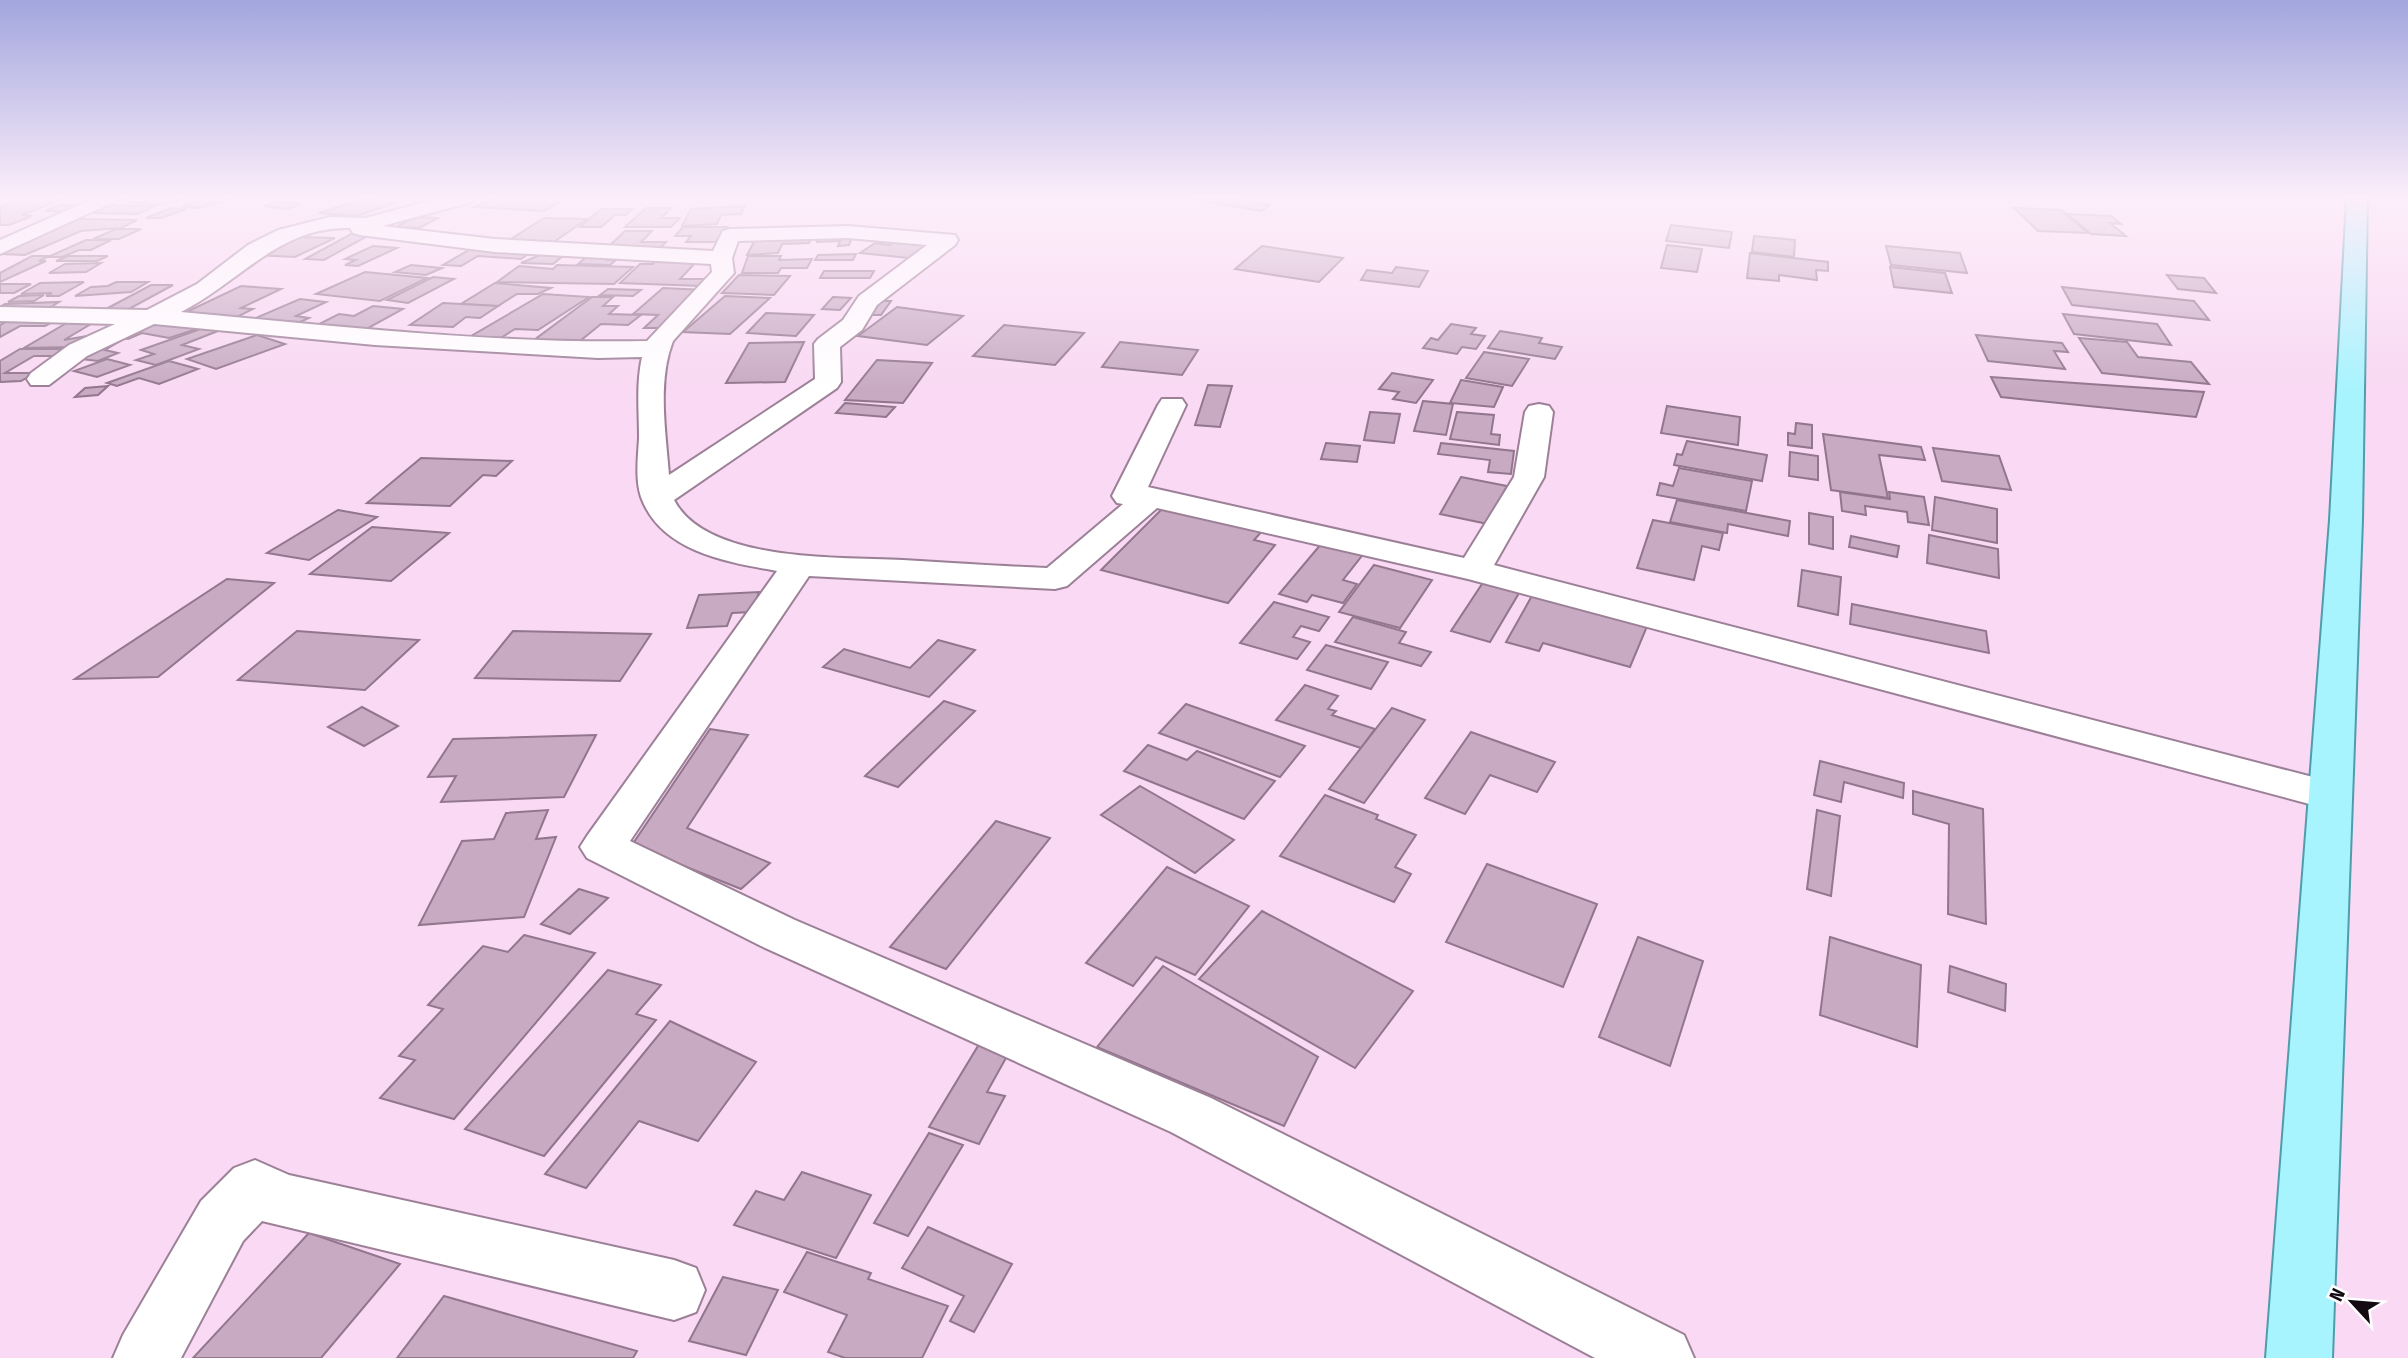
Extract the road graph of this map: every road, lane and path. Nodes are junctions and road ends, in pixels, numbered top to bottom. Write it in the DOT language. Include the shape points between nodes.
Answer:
graph roads {
  1 [pos="243,261"];
  2 [pos="721,261"];
  3 [pos="919,261"];
  4 [pos="2355,261"];
  5 [pos="0,314"];
  6 [pos="155,317"];
  7 [pos="655,349"];
  8 [pos="40,379"];
  9 [pos="1172,405"];
  10 [pos="1539,412"];
  11 [pos="657,497"];
  12 [pos="1151,497"];
  13 [pos="799,565"];
  14 [pos="1474,570"];
  15 [pos="2328,795"];
  16 [pos="674,1290"];
  17 [pos="146,1358"];
  18 [pos="1661,1358"];
  19 [pos="2299,1358"];
  1 -- 6 [label="street" via="206,289"];
  2 -- 7 [label="street" via="723,273"];
  3 -- 11 [label="street" via="867,301 853,325 827,344 828,382"];
  4 -- 15 [label="main road" via="2346,520"];
  5 -- 6 [label="street"];
  6 -- 7 [label="street" via="375,337 598,351"];
  6 -- 8 [label="street" via="93,341"];
  7 -- 11 [label="street" via="652,419"];
  9 -- 12 [label="street" via="1128,495"];
  10 -- 14 [label="street" via="1529,477"];
  11 -- 13 [label="street" via="670,522 723,552"];
  12 -- 13 [label="street" via="1055,579"];
  12 -- 14 [label="street"];
  13 -- 18 [label="street" via="603,847 778,933 1191,1115"];
  14 -- 15 [label="street"];
  15 -- 19 [label="main road"];
  16 -- 17 [label="street" via="279,1200 255,1187 222,1221"];
}
